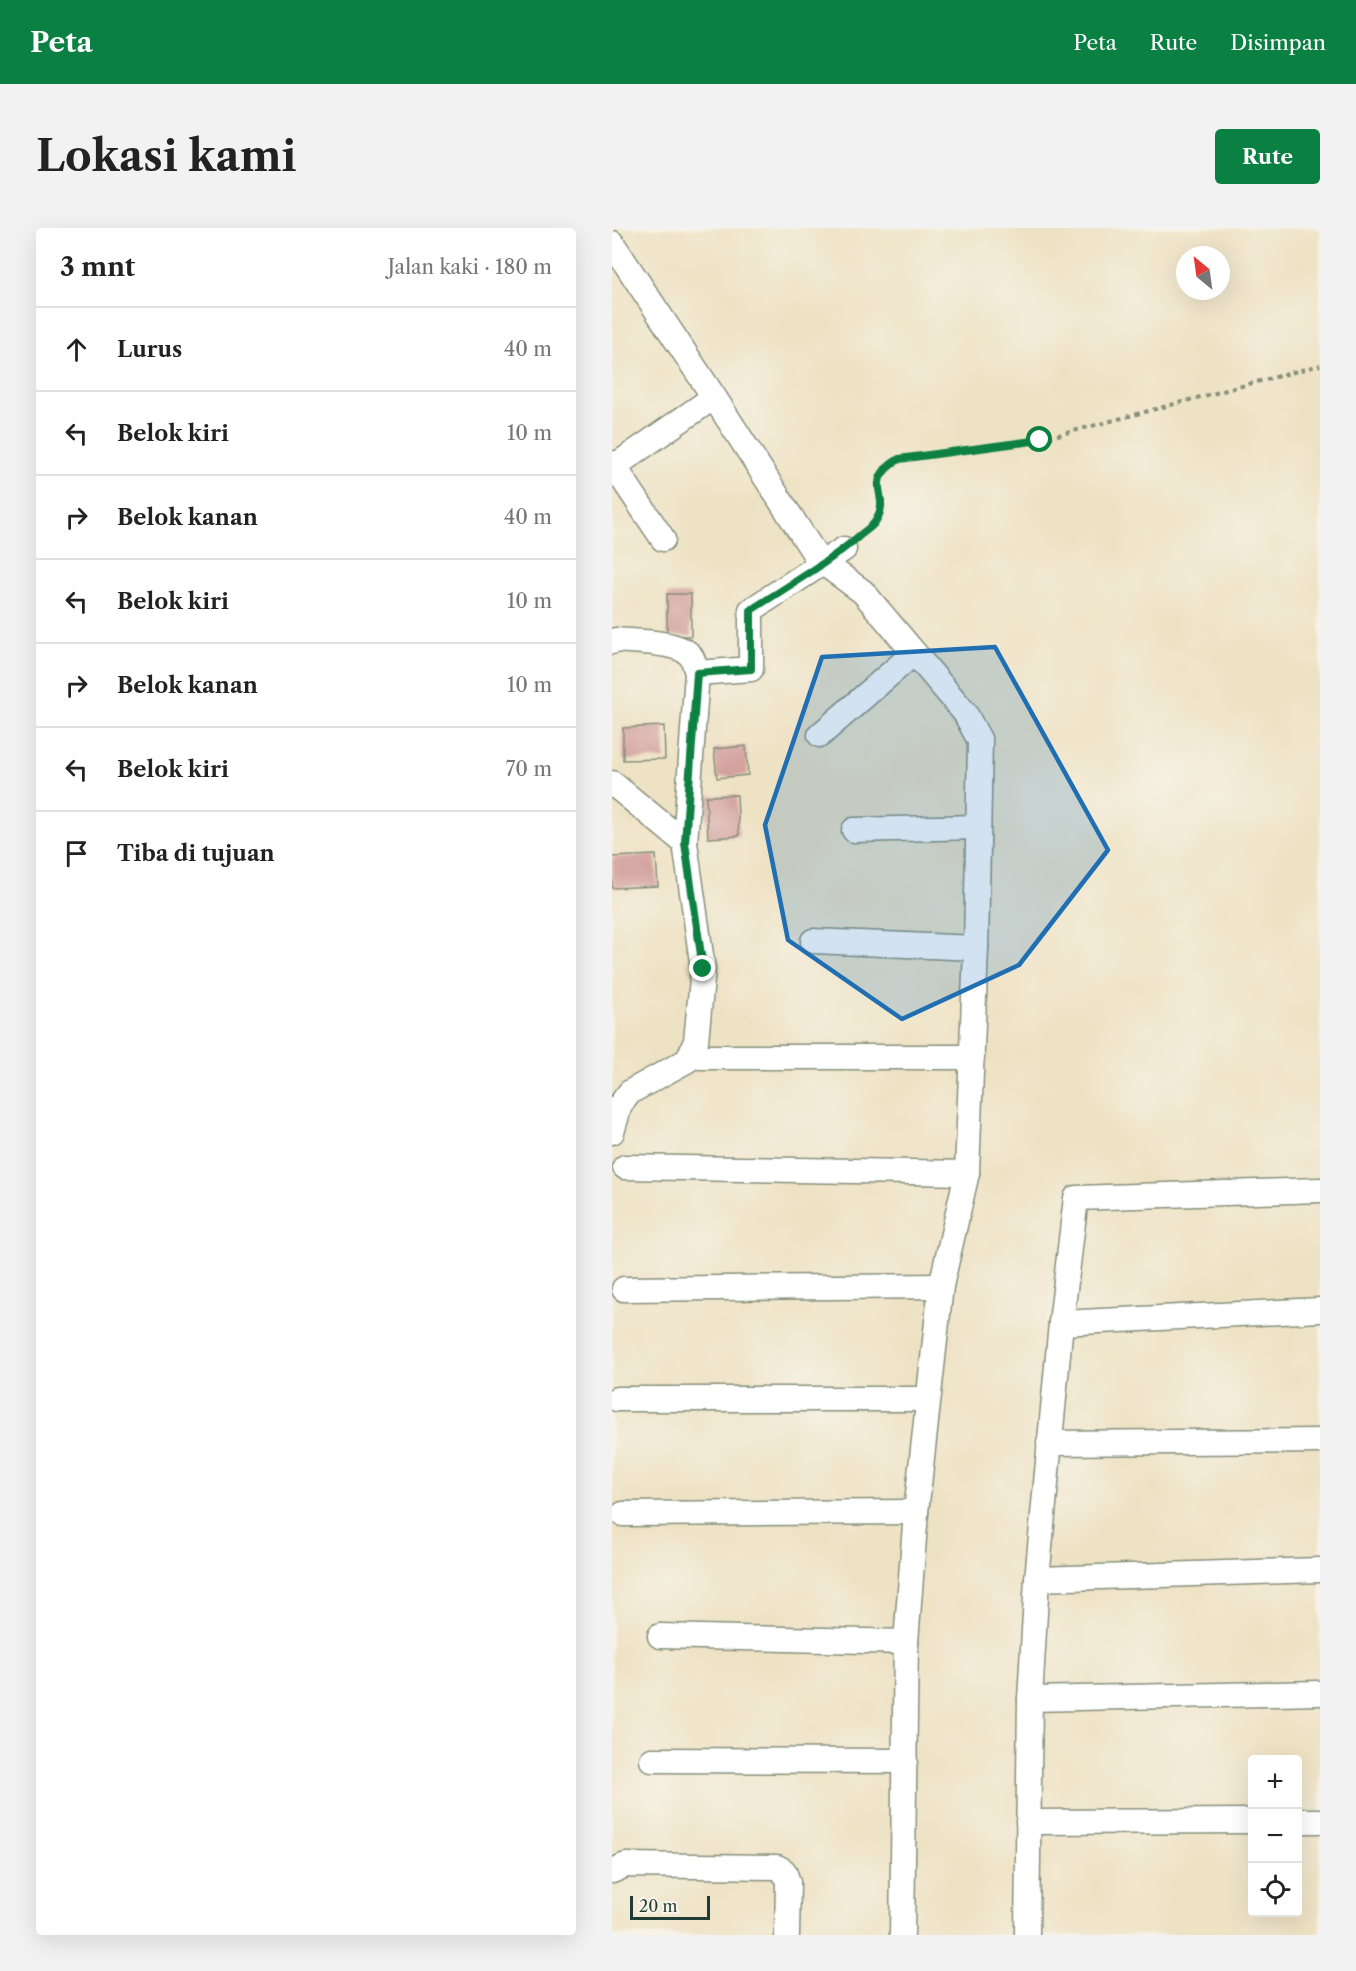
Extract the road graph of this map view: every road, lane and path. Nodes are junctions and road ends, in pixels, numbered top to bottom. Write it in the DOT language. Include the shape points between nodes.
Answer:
graph roads {
  1 [pos="612,243"];
  2 [pos="1320,365"];
  3 [pos="714,397"];
  4 [pos="613,466"];
  5 [pos="663,538"];
  6 [pos="844,549"];
  7 [pos="823,563"];
  8 [pos="612,642"];
  9 [pos="914,653"];
  10 [pos="697,673"];
  11 [pos="820,735"];
  12 [pos="612,783"];
  13 [pos="978,827"];
  14 [pos="854,830"];
  15 [pos="685,843"];
  16 [pos="813,941"];
  17 [pos="976,948"];
  18 [pos="700,1057"];
  19 [pos="972,1057"];
  20 [pos="612,1132"];
  21 [pos="625,1167"];
  22 [pos="967,1173"];
  23 [pos="1320,1190"];
  24 [pos="941,1286"];
  25 [pos="624,1289"];
  26 [pos="1320,1310"];
  27 [pos="1061,1323"];
  28 [pos="617,1399"];
  29 [pos="928,1399"];
  30 [pos="1320,1441"];
  31 [pos="1049,1443"];
  32 [pos="915,1512"];
  33 [pos="623,1514"];
  34 [pos="1320,1570"];
  35 [pos="1037,1579"];
  36 [pos="660,1636"];
  37 [pos="906,1642"];
  38 [pos="1320,1693"];
  39 [pos="1030,1699"];
  40 [pos="652,1760"];
  41 [pos="905,1761"];
  42 [pos="1248,1821"];
  43 [pos="1302,1821"];
  44 [pos="1320,1821"];
  45 [pos="1028,1822"];
  46 [pos="612,1870"];
  47 [pos="787,1935"];
  48 [pos="902,1935"];
  49 [pos="1027,1935"];
  1 -- 3 [label="street"];
  2 -- 6 [label="path" via="1040,440 899,459 884,468 878,482 882,503 875,522"];
  3 -- 4 [label="street"];
  3 -- 7 [label="street"];
  4 -- 5 [label="street"];
  6 -- 7 [label="street"];
  7 -- 9 [label="street" via="863,592"];
  7 -- 10 [label="street" via="751,610 751,669"];
  8 -- 10 [label="street" via="674,646 688,653"];
  9 -- 11 [label="street"];
  9 -- 13 [label="street" via="965,713 980,741"];
  10 -- 15 [label="street"];
  12 -- 15 [label="street"];
  13 -- 14 [label="street"];
  13 -- 17 [label="street"];
  15 -- 20 [label="street" via="703,969 696,1041 688,1060 630,1092 620,1105"];
  16 -- 17 [label="street"];
  17 -- 19 [label="street"];
  18 -- 19 [label="street"];
  19 -- 22 [label="street"];
  21 -- 22 [label="street"];
  22 -- 24 [label="street"];
  23 -- 27 [label="street" via="1076,1198"];
  24 -- 25 [label="street"];
  24 -- 29 [label="street"];
  26 -- 27 [label="street"];
  27 -- 31 [label="street"];
  28 -- 29 [label="street"];
  29 -- 32 [label="street"];
  30 -- 31 [label="street"];
  31 -- 35 [label="street"];
  32 -- 33 [label="street"];
  32 -- 37 [label="street"];
  34 -- 35 [label="street"];
  35 -- 39 [label="street"];
  36 -- 37 [label="street"];
  37 -- 41 [label="street"];
  38 -- 39 [label="street"];
  39 -- 45 [label="street"];
  40 -- 41 [label="street"];
  41 -- 48 [label="street"];
  42 -- 45 [label="street"];
  43 -- 44 [label="street"];
  45 -- 49 [label="street"];
  46 -- 47 [label="street" via="626,1865 777,1867 787,1877"];
}
